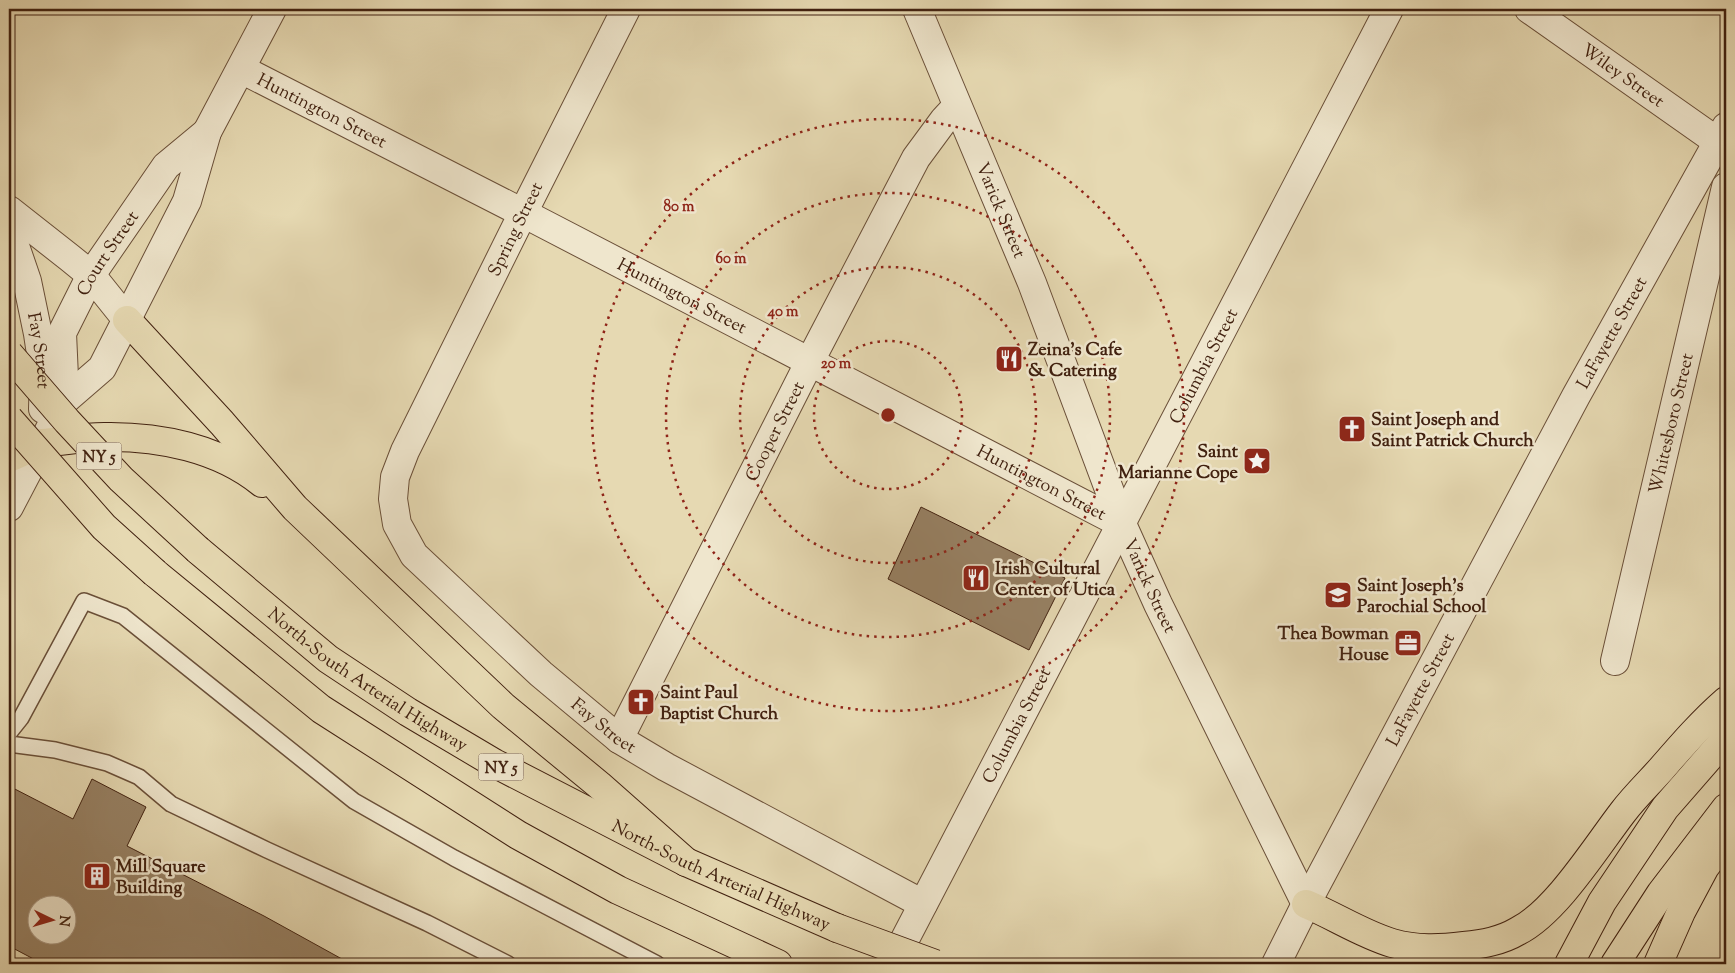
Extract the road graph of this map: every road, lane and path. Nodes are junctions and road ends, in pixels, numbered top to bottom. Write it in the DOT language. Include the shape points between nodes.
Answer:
graph roads {
  1 [pos="272,9"];
  2 [pos="626,9"];
  3 [pos="917,9"];
  4 [pos="1389,9"];
  5 [pos="1529,9"];
  6 [pos="241,69"];
  7 [pos="957,106"];
  8 [pos="206,132"];
  9 [pos="1722,135"];
  10 [pos="1726,187"];
  11 [pos="9,210"];
  12 [pos="523,213"];
  13 [pos="9,231"];
  14 [pos="91,275"];
  15 [pos="127,320"];
  16 [pos="9,354"];
  17 [pos="810,363"];
  18 [pos="65,400"];
  19 [pos="9,419"];
  20 [pos="43,443"];
  21 [pos="405,451"];
  22 [pos="9,458"];
  23 [pos="9,507"];
  24 [pos="295,508"];
  25 [pos="1122,524"];
  26 [pos="1616,661"];
  27 [pos="1726,701"];
  28 [pos="9,733"];
  29 [pos="1726,738"];
  30 [pos="619,739"];
  31 [pos="9,744"];
  32 [pos="1726,808"];
  33 [pos="1726,839"];
  34 [pos="686,862"];
  35 [pos="923,904"];
  36 [pos="1306,904"];
  37 [pos="508,964"];
  38 [pos="657,964"];
  39 [pos="778,964"];
  40 [pos="892,964"];
  41 [pos="936,964"];
  42 [pos="1276,964"];
  43 [pos="1569,964"];
  44 [pos="1614,964"];
  45 [pos="1658,964"];
  1 -- 6 [label="street, Court Street"];
  2 -- 12 [label="street, Spring Street"];
  3 -- 7 [label="street, Varick Street"];
  4 -- 25 [label="street, Columbia Street"];
  5 -- 9 [label="street, Wiley Street"];
  6 -- 8 [label="street, Court Street"];
  6 -- 12 [label="street, Huntington Street"];
  7 -- 17 [label="street, Cooper Street" via="916,158"];
  7 -- 25 [label="street, Varick Street" via="1032,283"];
  8 -- 14 [label="street, Court Street" via="166,166"];
  8 -- 15 [label="street, Court Street" via="187,201"];
  9 -- 36 [label="street, LaFayette Street" via="1576,396"];
  10 -- 26 [label="street, Whitesboro Street"];
  11 -- 14 [label="street"];
  12 -- 17 [label="street, Huntington Street"];
  12 -- 21 [label="street, Spring Street"];
  13 -- 20 [label="street, Fay Street" via="27,281 44,374"];
  14 -- 15 [label="street"];
  14 -- 18 [label="street, Court Street" via="62,333"];
  15 -- 18 [label="street, Court Street" via="102,368"];
  15 -- 24 [label="main road"];
  16 -- 34 [label="main road, North-South Arterial Highway / NY 5, bridge" via="121,479 198,550 328,659 494,763"];
  17 -- 25 [label="street, Huntington Street"];
  17 -- 30 [label="street, Cooper Street"];
  18 -- 20 [label="street, Court Street"];
  19 -- 39 [label="main road, NY 5, bridge" via="104,526 155,573 321,709 518,835 618,890"];
  20 -- 22 [label="main road"];
  20 -- 23 [label="street, Court Street"];
  20 -- 24 [label="main road" via="104,437 185,446 226,460"];
  21 -- 30 [label="street, Fay Street" via="395,477 393,499 397,524 414,555 541,674"];
  24 -- 34 [label="main road" via="503,706"];
  25 -- 35 [label="street, Columbia Street"];
  25 -- 36 [label="street, Varick Street"];
  27 -- 36 [label="main road" via="1708,716 1624,810 1545,912 1520,931 1497,941 1470,946 1416,948 1370,936"];
  28 -- 38 [label="lane" via="21,718 84,601 123,616 354,801 454,858"];
  29 -- 43 [label="main road" via="1665,808 1602,902"];
  30 -- 35 [label="street, Fay Street" via="674,772"];
  31 -- 37 [label="lane" via="55,750 107,763 139,777 171,804 428,923"];
  32 -- 44 [label="main road" via="1661,893"];
  33 -- 45 [label="main road" via="1706,866"];
  34 -- 41 [label="main road, North-South Arterial Highway / NY 5, bridge" via="837,928"];
  35 -- 40 [label="street, Columbia Street"];
  36 -- 42 [label="street, LaFayette Street"];
}
